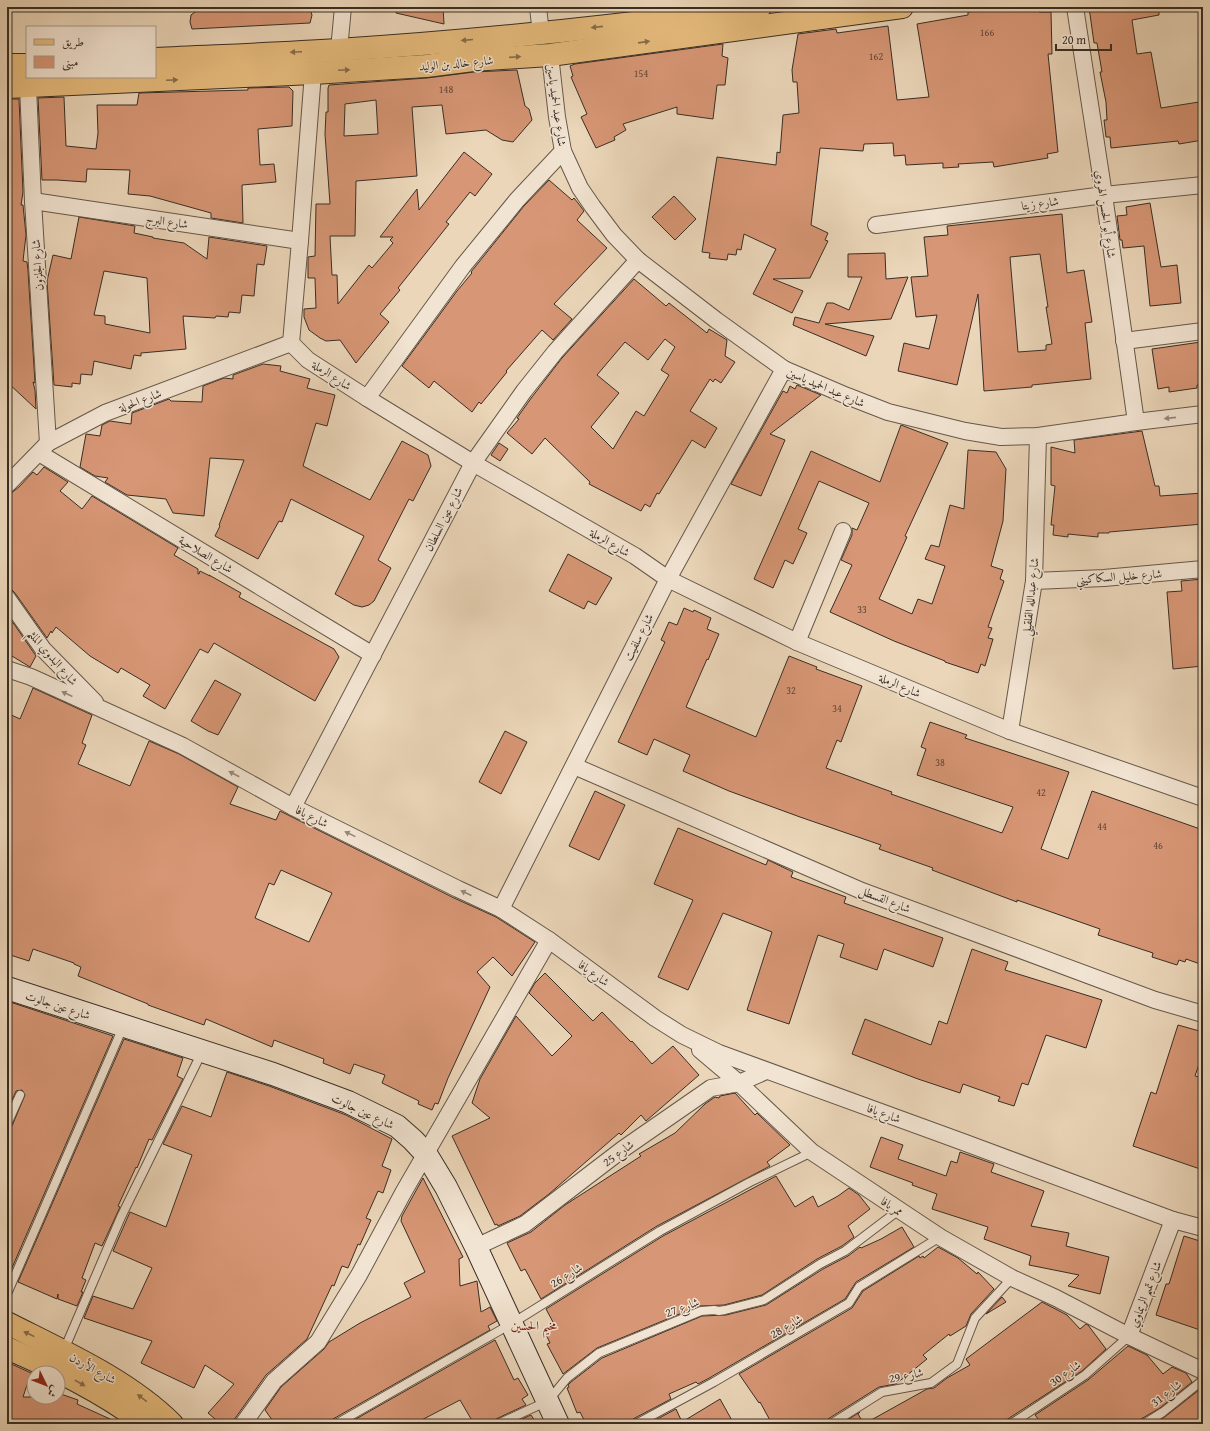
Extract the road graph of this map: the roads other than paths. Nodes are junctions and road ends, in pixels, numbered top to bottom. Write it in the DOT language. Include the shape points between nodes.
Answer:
graph roads {
  1 [pos="343,7"];
  2 [pos="538,7"];
  3 [pos="760,7"];
  4 [pos="902,7"];
  5 [pos="1075,7"];
  6 [pos="732,9"];
  7 [pos="541,34"];
  8 [pos="338,50"];
  9 [pos="550,55"];
  10 [pos="156,59"];
  11 [pos="7,65"];
  12 [pos="26,65"];
  13 [pos="313,73"];
  14 [pos="18,87"];
  15 [pos="563,151"];
  16 [pos="1203,185"];
  17 [pos="1104,195"];
  18 [pos="33,201"];
  19 [pos="876,225"];
  20 [pos="300,240"];
  21 [pos="638,260"];
  22 [pos="1203,331"];
  23 [pos="1124,341"];
  24 [pos="291,343"];
  25 [pos="784,369"];
  26 [pos="367,398"];
  27 [pos="1203,414"];
  28 [pos="1136,422"];
  29 [pos="1038,436"];
  30 [pos="44,448"];
  31 [pos="473,463"];
  32 [pos="7,485"];
  33 [pos="843,531"];
  34 [pos="1203,569"];
  35 [pos="668,579"];
  36 [pos="1034,581"];
  37 [pos="7,598"];
  38 [pos="797,642"];
  39 [pos="373,655"];
  40 [pos="7,669"];
  41 [pos="104,712"];
  42 [pos="1010,732"];
  43 [pos="574,766"];
  44 [pos="1203,798"];
  45 [pos="293,807"];
  46 [pos="501,909"];
  47 [pos="549,940"];
  48 [pos="7,988"];
  49 [pos="1203,1014"];
  50 [pos="123,1026"];
  51 [pos="682,1036"];
  52 [pos="202,1051"];
  53 [pos="766,1070"];
  54 [pos="739,1083"];
  55 [pos="20,1095"];
  56 [pos="7,1124"];
  57 [pos="812,1152"];
  58 [pos="426,1154"];
  59 [pos="899,1210"];
  60 [pos="1173,1220"];
  61 [pos="1203,1228"];
  62 [pos="940,1237"];
  63 [pos="476,1247"];
  64 [pos="1012,1278"];
  65 [pos="7,1294"];
  66 [pos="7,1323"];
  67 [pos="511,1324"];
  68 [pos="1129,1336"];
  69 [pos="7,1348"];
  70 [pos="64,1351"];
  71 [pos="1203,1371"];
  72 [pos="1203,1380"];
  73 [pos="548,1401"];
  74 [pos="145,1424"];
  75 [pos="172,1424"];
  76 [pos="243,1424"];
  77 [pos="336,1424"];
  78 [pos="498,1424"];
  79 [pos="558,1424"];
  80 [pos="636,1424"];
  81 [pos="831,1424"];
  82 [pos="1012,1424"];
  83 [pos="1144,1424"];
  1 -- 8 [label="street"];
  2 -- 7 [label="street"];
  3 -- 6 [label="main road, شارع خالد بن الوليد"];
  9 -- 4 [label="main road, شارع خالد بن الوليد, one-way"];
  5 -- 17 [label="street, شارع أبو الحسن الهروي"];
  6 -- 7 [label="main road, شارع خالد بن الوليد, one-way"];
  7 -- 8 [label="main road, شارع خالد بن الوليد, one-way"];
  8 -- 10 [label="main road, شارع خالد بن الوليد, one-way"];
  13 -- 9 [label="main road, شارع خالد بن الوليد, one-way"];
  9 -- 15 [label="street, شارع عبد الحميد ياسين"];
  11 -- 12 [label="main road"];
  14 -- 13 [label="main road, شارع خالد بن الوليد, one-way"];
  13 -- 20 [label="street"];
  14 -- 18 [label="street, شارع الجلزون"];
  15 -- 21 [label="street, شارع عبد الحميد ياسين" via="580,188 593,207 614,235"];
  15 -- 26 [label="street" via="517,200 463,266"];
  16 -- 17 [label="street, شارع زيتا"];
  17 -- 19 [label="street, شارع زيتا"];
  17 -- 23 [label="street, شارع أبو الحسن الهروي"];
  18 -- 20 [label="street, شارع البرج"];
  18 -- 30 [label="street, شارع الجلزون"];
  20 -- 24 [label="street"];
  21 -- 25 [label="street, شارع عبد الحميد ياسين"];
  21 -- 31 [label="street, شارع عين السلطان" via="555,352"];
  22 -- 23 [label="street"];
  23 -- 28 [label="street, شارع أبو الحسن الهروي"];
  24 -- 26 [label="street, شارع الرملة" via="308,360"];
  24 -- 30 [label="street, شارع الحولة" via="106,413"];
  25 -- 29 [label="street, شارع عبد الحميد ياسين" via="888,412 965,432 1001,437"];
  25 -- 35 [label="street, شارع سلفيت"];
  26 -- 31 [label="street, شارع الرملة"];
  27 -- 28 [label="street, شارع عبد الحميد ياسين, one-way"];
  28 -- 29 [label="street, شارع عبد الحميد ياسين"];
  29 -- 36 [label="street, شارع عبدالله القلقيلي"];
  30 -- 32 [label="street, شارع الحولة"];
  30 -- 39 [label="street, شارع الصلاحية"];
  31 -- 35 [label="street, شارع الرملة" via="635,556"];
  31 -- 39 [label="street, شارع عين السلطان"];
  33 -- 38 [label="street"];
  34 -- 36 [label="street, شارع خليل السكاكيني"];
  35 -- 38 [label="street, شارع الرملة"];
  35 -- 43 [label="street, شارع سلفيت"];
  36 -- 42 [label="street, شارع عبدالله القلقيلي"];
  37 -- 41 [label="street, شارع البدوي الملثم" via="43,649"];
  38 -- 42 [label="street, شارع الرملة"];
  39 -- 45 [label="street, شارع عين السلطان"];
  41 -- 40 [label="street, شارع يافا, one-way" via="30,677"];
  45 -- 41 [label="street, شارع يافا, one-way" via="183,746"];
  42 -- 44 [label="street, شارع الرملة"];
  43 -- 46 [label="street, شارع سلفيت"];
  43 -- 49 [label="street, شارع القسطل" via="862,891 1155,1000"];
  46 -- 45 [label="street, شارع يافا, one-way"];
  46 -- 47 [label="street, شارع يافا"];
  47 -- 51 [label="street, شارع يافا"];
  47 -- 58 [label="street"];
  48 -- 50 [label="street, شارع عين جالوت"];
  50 -- 52 [label="street, شارع عين جالوت"];
  50 -- 65 [label="lane"];
  51 -- 53 [label="street, شارع يافا"];
  51 -- 54 [label="street, ممر يافا"];
  52 -- 58 [label="street, شارع عين جالوت" via="348,1102 397,1126"];
  52 -- 70 [label="lane" via="121,1217"];
  53 -- 54 [label="street, شارع 25"];
  53 -- 60 [label="street, شارع يافا"];
  54 -- 57 [label="street, ممر يافا"];
  54 -- 63 [label="street, شارع 25" via="711,1088 623,1149 525,1224"];
  55 -- 56 [label="lane"];
  57 -- 59 [label="street, ممر يافا"];
  57 -- 67 [label="lane, شارع 26" via="750,1182 660,1232"];
  58 -- 63 [label="street, شارع عين جالوت"];
  58 -- 76 [label="street" via="359,1275 318,1342 274,1381"];
  59 -- 62 [label="street, ممر يافا"];
  59 -- 73 [label="lane, شارع 27" via="845,1251 764,1300 725,1310 701,1311 598,1353 567,1378"];
  60 -- 61 [label="street, شارع يافا"];
  60 -- 68 [label="street, شارع تميم الريماوي"];
  62 -- 64 [label="street, ممر يافا"];
  62 -- 80 [label="lane, شارع 28" via="859,1287 849,1303 714,1382"];
  63 -- 67 [label="street, شارع عين جالوت"];
  64 -- 68 [label="street, ممر يافا"];
  64 -- 81 [label="lane, شارع 29" via="975,1318 957,1364 931,1383 882,1392"];
  70 -- 66 [label="main road, شارع الأردن, one-way"];
  67 -- 73 [label="street, شارع عين جالوت"];
  67 -- 77 [label="lane, شارع 26"];
  68 -- 71 [label="street, شارع تميم الريماوي"];
  68 -- 82 [label="lane, شارع 30" via="1085,1375"];
  69 -- 74 [label="main road, شارع الأردن, one-way" via="56,1370"];
  75 -- 70 [label="main road, شارع الأردن, one-way" via="128,1388"];
  72 -- 83 [label="lane, شارع 31"];
  73 -- 78 [label="lane, شارع 27"];
  73 -- 79 [label="street, شارع عين جالوت"];
}
